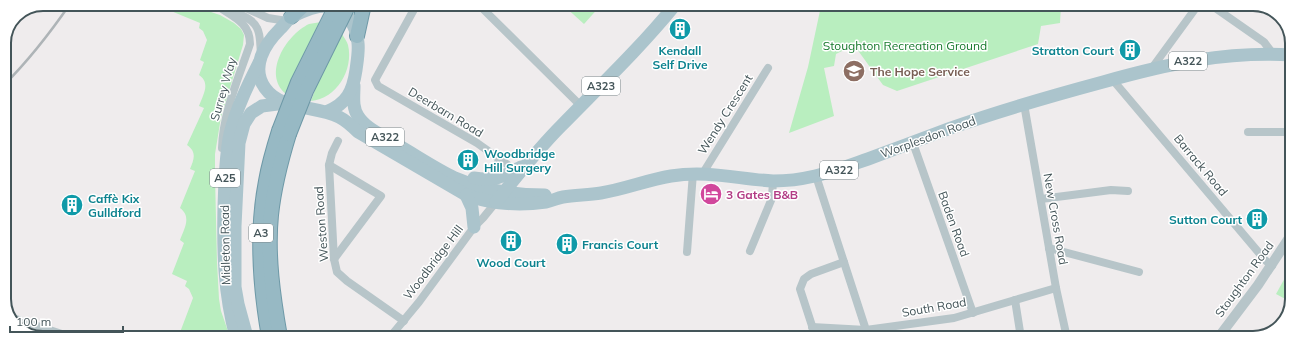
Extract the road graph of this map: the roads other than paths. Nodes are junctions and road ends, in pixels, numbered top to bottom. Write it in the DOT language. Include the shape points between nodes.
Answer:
graph roads {
  1 [pos="225,11"];
  2 [pos="231,11"];
  3 [pos="252,11"];
  4 [pos="298,11"];
  5 [pos="307,11"];
  6 [pos="334,11"];
  7 [pos="341,11"];
  8 [pos="346,11"];
  9 [pos="361,11"];
  10 [pos="413,11"];
  11 [pos="485,11"];
  12 [pos="670,11"];
  13 [pos="1194,11"];
  14 [pos="1219,11"];
  15 [pos="289,19"];
  16 [pos="357,36"];
  17 [pos="1272,54"];
  18 [pos="1285,55"];
  19 [pos="260,57"];
  20 [pos="768,68"];
  21 [pos="1152,68"];
  22 [pos="1112,79"];
  23 [pos="354,84"];
  24 [pos="285,103"];
  25 [pos="1024,104"];
  26 [pos="581,106"];
  27 [pos="326,112"];
  28 [pos="284,132"];
  29 [pos="358,132"];
  30 [pos="1248,132"];
  31 [pos="1285,132"];
  32 [pos="338,142"];
  33 [pos="912,143"];
  34 [pos="500,160"];
  35 [pos="238,161"];
  36 [pos="525,164"];
  37 [pos="329,165"];
  38 [pos="508,165"];
  39 [pos="494,168"];
  40 [pos="443,171"];
  41 [pos="698,173"];
  42 [pos="816,176"];
  43 [pos="774,181"];
  44 [pos="1128,191"];
  45 [pos="224,193"];
  46 [pos="466,195"];
  47 [pos="536,195"];
  48 [pos="500,197"];
  49 [pos="562,197"];
  50 [pos="1040,199"];
  51 [pos="474,227"];
  52 [pos="1285,245"];
  53 [pos="1049,248"];
  54 [pos="750,251"];
  55 [pos="688,252"];
  56 [pos="334,259"];
  57 [pos="844,262"];
  58 [pos="1272,266"];
  59 [pos="1139,272"];
  60 [pos="1056,288"];
  61 [pos="1015,300"];
  62 [pos="973,313"];
  63 [pos="18,319"];
  64 [pos="404,321"];
  65 [pos="812,327"];
  66 [pos="866,330"];
  67 [pos="54,331"];
  68 [pos="234,331"];
  69 [pos="245,331"];
  70 [pos="268,331"];
  71 [pos="279,331"];
  72 [pos="395,331"];
  73 [pos="813,331"];
  74 [pos="1020,331"];
  75 [pos="1065,331"];
  76 [pos="1223,331"];
  1 -- 45 [label="street, Surrey Way" via="246,27 250,44 227,115 222,164"];
  2 -- 19 [label="street, Surrey Way" via="253,22 258,32"];
  3 -- 15 [label="street" via="268,18"];
  4 -- 15 [label="highway"];
  5 -- 15 [label="main road"];
  6 -- 28 [label="highway, A3, bridge" via="298,82"];
  7 -- 16 [label="main road" via="348,17"];
  8 -- 28 [label="highway, A3, bridge"];
  9 -- 16 [label="highway"];
  10 -- 34 [label="street, Deerbarn Road" via="375,80 378,86 477,143"];
  11 -- 26 [label="street"];
  12 -- 26 [label="main road, A323"];
  13 -- 21 [label="street"];
  14 -- 17 [label="street" via="1264,42"];
  15 -- 19 [label="main road" via="274,34"];
  16 -- 23 [label="main road"];
  17 -- 18 [label="main road, Worplesdon Road / A322"];
  17 -- 21 [label="main road, Worplesdon Road / A322" via="1234,54"];
  19 -- 24 [label="main road" via="262,84 270,94"];
  19 -- 45 [label="main road, Midleton Road / A25" via="231,133"];
  20 -- 41 [label="street, Wendy Crescent"];
  21 -- 22 [label="main road, Worplesdon Road / A322"];
  22 -- 25 [label="main road, Worplesdon Road / A322"];
  22 -- 58 [label="street, Barrack Road"];
  23 -- 27 [label="main road" via="345,100"];
  23 -- 40 [label="main road, Worplesdon Road / A322" via="354,106 364,123"];
  24 -- 27 [label="main road"];
  24 -- 35 [label="main road, Midleton Road / A25" via="262,106 248,116 240,138"];
  25 -- 33 [label="main road, Worplesdon Road / A322"];
  25 -- 50 [label="street, New Cross Road"];
  26 -- 36 [label="main road, A323"];
  27 -- 29 [label="main road, Worplesdon Road" via="344,120"];
  28 -- 70 [label="highway, A3" via="266,180 261,226 261,272"];
  28 -- 71 [label="highway, A3" via="271,215 270,247"];
  29 -- 35 [label="main road" via="329,120 274,110 263,114 251,124"];
  29 -- 46 [label="main road, Worplesdon Road"];
  30 -- 31 [label="street"];
  32 -- 37 [label="street, Weston Road"];
  33 -- 42 [label="main road, Worplesdon Road / A322"];
  33 -- 62 [label="street, Baden Road"];
  34 -- 38 [label="street, Deerbarn Road"];
  34 -- 39 [label="street"];
  35 -- 69 [label="main road, Midleton Road / A25" via="236,287"];
  36 -- 40 [label="main road" via="502,177 490,180"];
  36 -- 47 [label="main road" via="522,176 524,184 527,191"];
  36 -- 48 [label="main road"];
  37 -- 56 [label="street, Weston Road"];
  37 -- 56 [label="street" via="380,196"];
  40 -- 48 [label="main road, Worplesdon Road"];
  41 -- 43 [label="main road, Worplesdon Road / A322"];
  41 -- 49 [label="main road, Worplesdon Road / A322" via="601,193"];
  41 -- 55 [label="street"];
  42 -- 43 [label="main road, Worplesdon Road / A322"];
  42 -- 57 [label="street"];
  43 -- 54 [label="street" via="772,198"];
  44 -- 50 [label="street" via="1111,190"];
  45 -- 68 [label="main road, Midleton Road / A25" via="227,301"];
  46 -- 48 [label="main road, Worplesdon Road" via="483,200"];
  46 -- 51 [label="main road" via="472,208"];
  47 -- 48 [label="main road, Worplesdon Road"];
  47 -- 49 [label="main road, Worplesdon Road"];
  48 -- 49 [label="main road, Worplesdon Road" via="512,204 534,204"];
  48 -- 51 [label="street, Woodbridge Hill"];
  50 -- 53 [label="street, New Cross Road"];
  51 -- 64 [label="street, Woodbridge Hill"];
  52 -- 58 [label="street, Stoughton Road"];
  53 -- 59 [label="street"];
  53 -- 60 [label="street, New Cross Road"];
  56 -- 64 [label="street, Weston Road" via="337,272 347,281"];
  57 -- 65 [label="street" via="804,279 800,289"];
  57 -- 66 [label="street"];
  58 -- 76 [label="street, Stoughton Road"];
  60 -- 61 [label="street, South Road"];
  60 -- 75 [label="street, New Cross Road"];
  61 -- 62 [label="street, South Road"];
  61 -- 74 [label="street"];
  62 -- 66 [label="street, South Road"];
  63 -- 67 [label="street"];
  64 -- 72 [label="street, Woodbridge Hill"];
  65 -- 66 [label="street, South Road"];
  65 -- 73 [label="street"];
}
